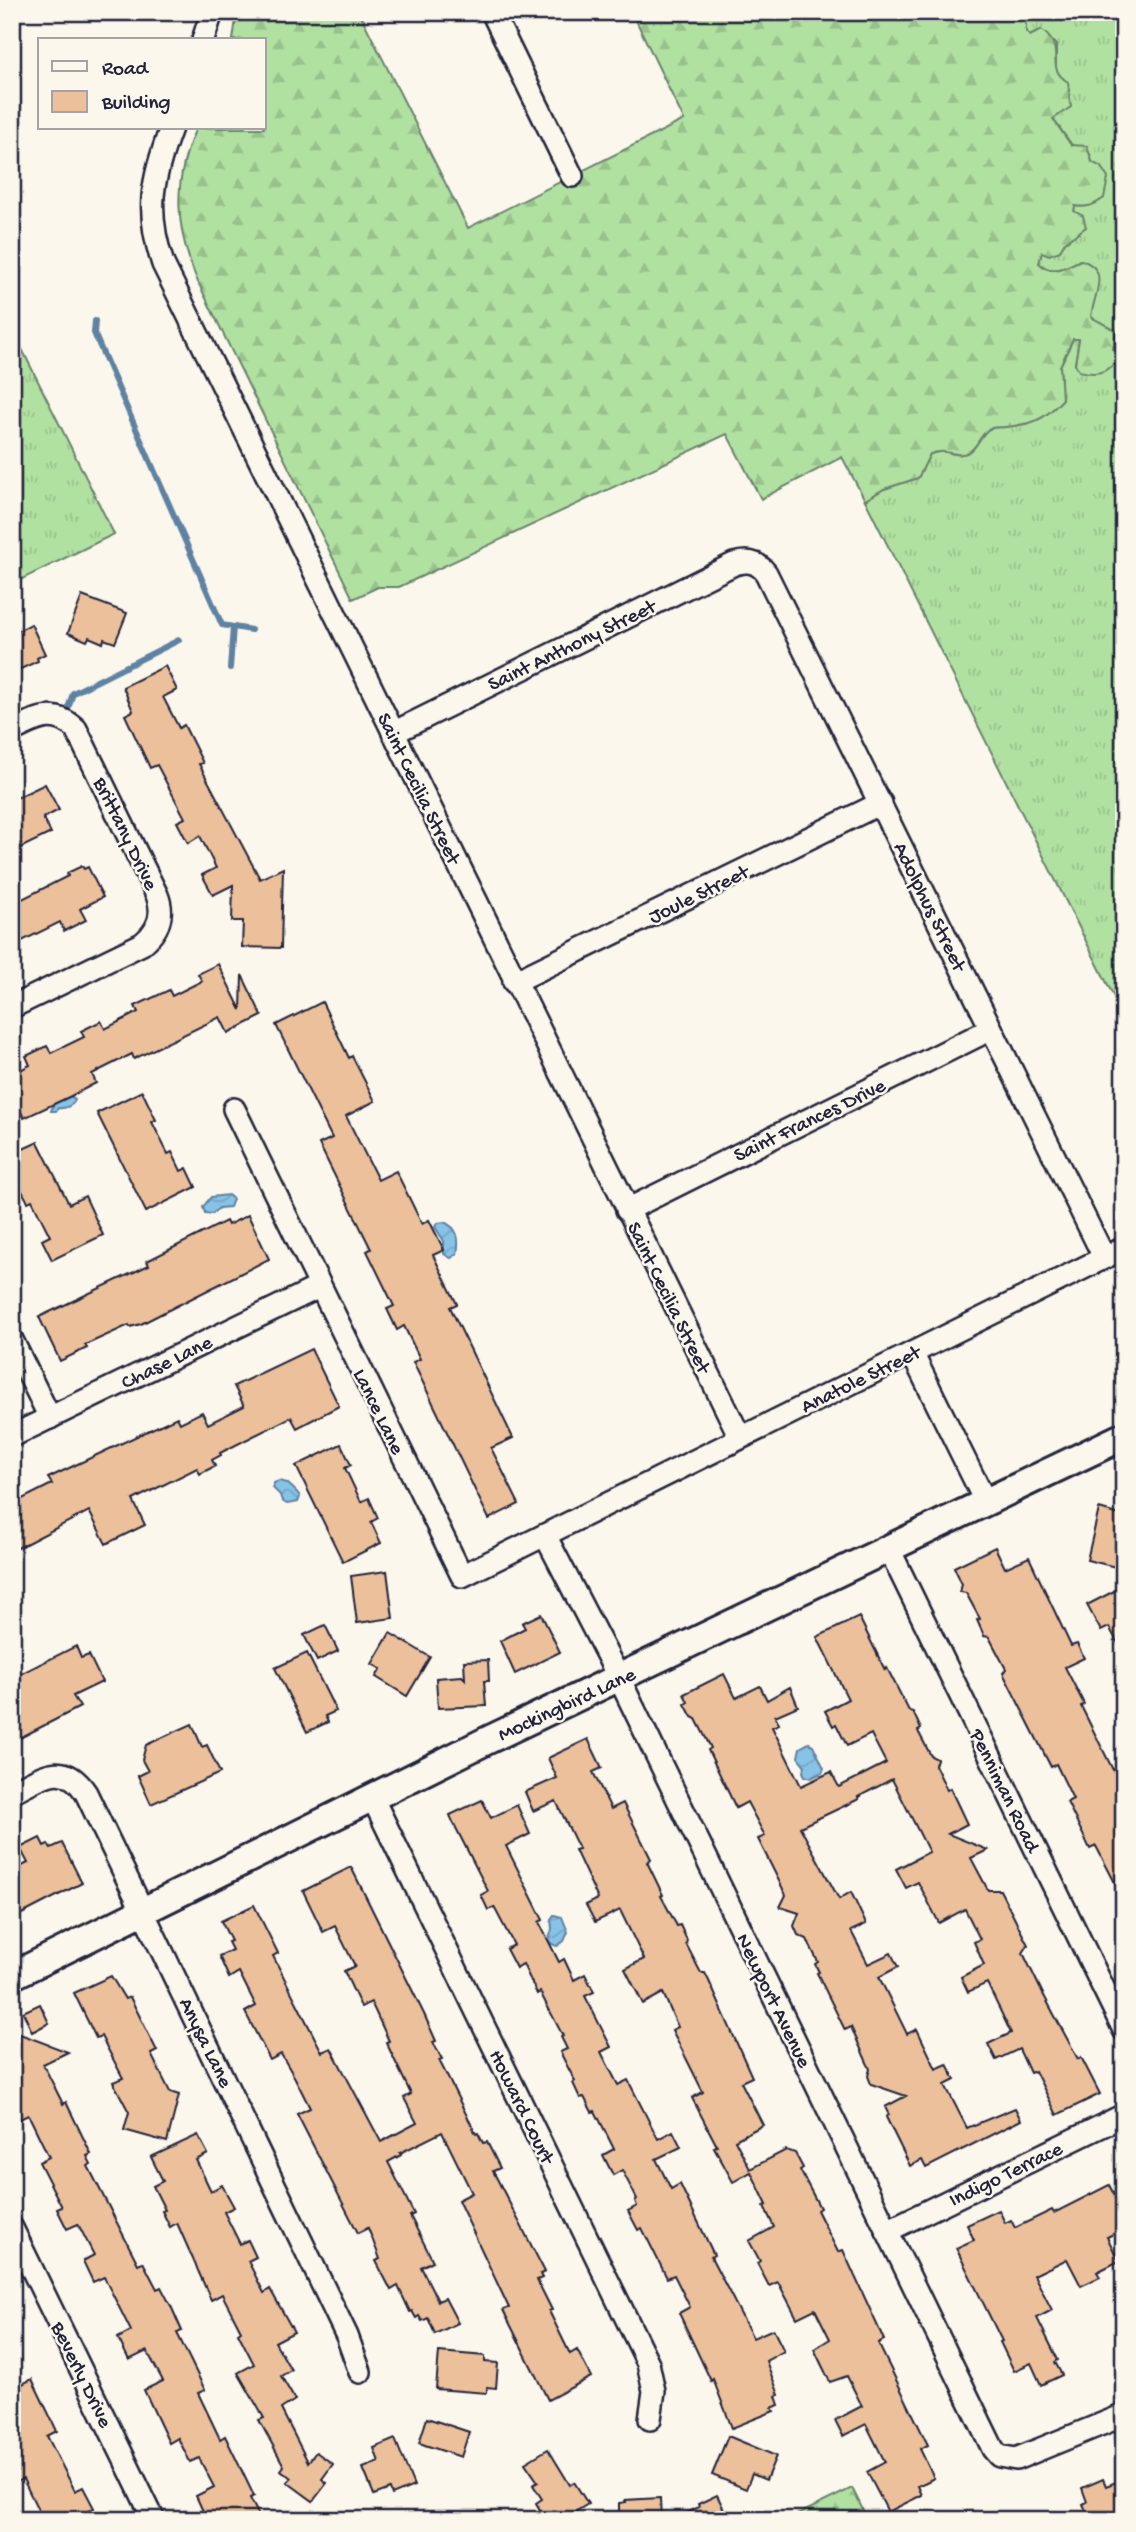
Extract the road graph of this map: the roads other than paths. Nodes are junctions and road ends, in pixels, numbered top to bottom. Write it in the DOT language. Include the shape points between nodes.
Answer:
graph roads {
  1 [pos="212,12"];
  2 [pos="492,12"];
  3 [pos="204,38"];
  4 [pos="170,130"];
  5 [pos="572,176"];
  6 [pos="751,561"];
  7 [pos="12,730"];
  8 [pos="393,733"];
  9 [pos="881,803"];
  10 [pos="514,982"];
  11 [pos="12,1007"];
  12 [pos="991,1030"];
  13 [pos="234,1110"];
  14 [pos="626,1210"];
  15 [pos="1114,1252"];
  16 [pos="319,1287"];
  17 [pos="12,1340"];
  18 [pos="912,1353"];
  19 [pos="50,1418"];
  20 [pos="12,1436"];
  21 [pos="1124,1436"];
  22 [pos="740,1437"];
  23 [pos="986,1503"];
  24 [pos="597,1509"];
  25 [pos="545,1535"];
  26 [pos="889,1549"];
  27 [pos="619,1678"];
  28 [pos="12,1792"];
  29 [pos="372,1797"];
  30 [pos="143,1909"];
  31 [pos="12,1976"];
  32 [pos="1124,2030"];
  33 [pos="1124,2115"];
  34 [pos="12,2228"];
  35 [pos="887,2231"];
  36 [pos="360,2372"];
  37 [pos="1124,2415"];
  38 [pos="650,2419"];
  39 [pos="154,2520"];
  1 -- 3 [label="street"];
  2 -- 5 [label="street"];
  4 -- 8 [label="street, Saint Cecilia Street" via="158,161 151,204 163,264"];
  6 -- 8 [label="street, Saint Anthony Street" via="734,564"];
  6 -- 9 [label="street, Adolphus Street" via="766,573"];
  7 -- 11 [label="street, Brittany Drive" via="52,716 70,724 159,901 160,918 142,944"];
  8 -- 10 [label="street, Saint Cecilia Street"];
  9 -- 10 [label="street, Joule Street"];
  9 -- 12 [label="street, Adolphus Street"];
  10 -- 14 [label="street, Saint Cecilia Street"];
  12 -- 14 [label="street, Saint Frances Drive"];
  12 -- 15 [label="street, Adolphus Street"];
  13 -- 16 [label="street, Lance Lane"];
  14 -- 22 [label="street, Saint Cecilia Street"];
  15 -- 18 [label="street, Anatole Street"];
  16 -- 19 [label="street, Chase Lane"];
  16 -- 25 [label="street, Lance Lane" via="462,1576"];
  17 -- 19 [label="street"];
  18 -- 22 [label="street, Anatole Street"];
  18 -- 23 [label="street"];
  19 -- 20 [label="street, Chase Lane"];
  21 -- 23 [label="street, Mockingbird Lane"];
  22 -- 24 [label="street, Anatole Street"];
  23 -- 26 [label="street, Mockingbird Lane"];
  24 -- 25 [label="street, Lance Lane"];
  25 -- 27 [label="street, Newport Avenue"];
  26 -- 27 [label="street, Mockingbird Lane"];
  26 -- 32 [label="street, Penniman Road"];
  27 -- 29 [label="street, Mockingbird Lane"];
  27 -- 35 [label="street, Newport Avenue"];
  28 -- 30 [label="street, Anysa Lane" via="52,1773 74,1778 86,1793"];
  29 -- 30 [label="street, Mockingbird Lane"];
  29 -- 38 [label="street, Howard Court" via="648,2363 654,2391"];
  30 -- 31 [label="street, Mockingbird Lane"];
  30 -- 36 [label="street, Anysa Lane" via="347,2336"];
  33 -- 35 [label="street, Indigo Terrace"];
  34 -- 39 [label="street, Beverly Drive"];
  35 -- 37 [label="street, Newport Avenue" via="999,2456 1026,2456"];
}
